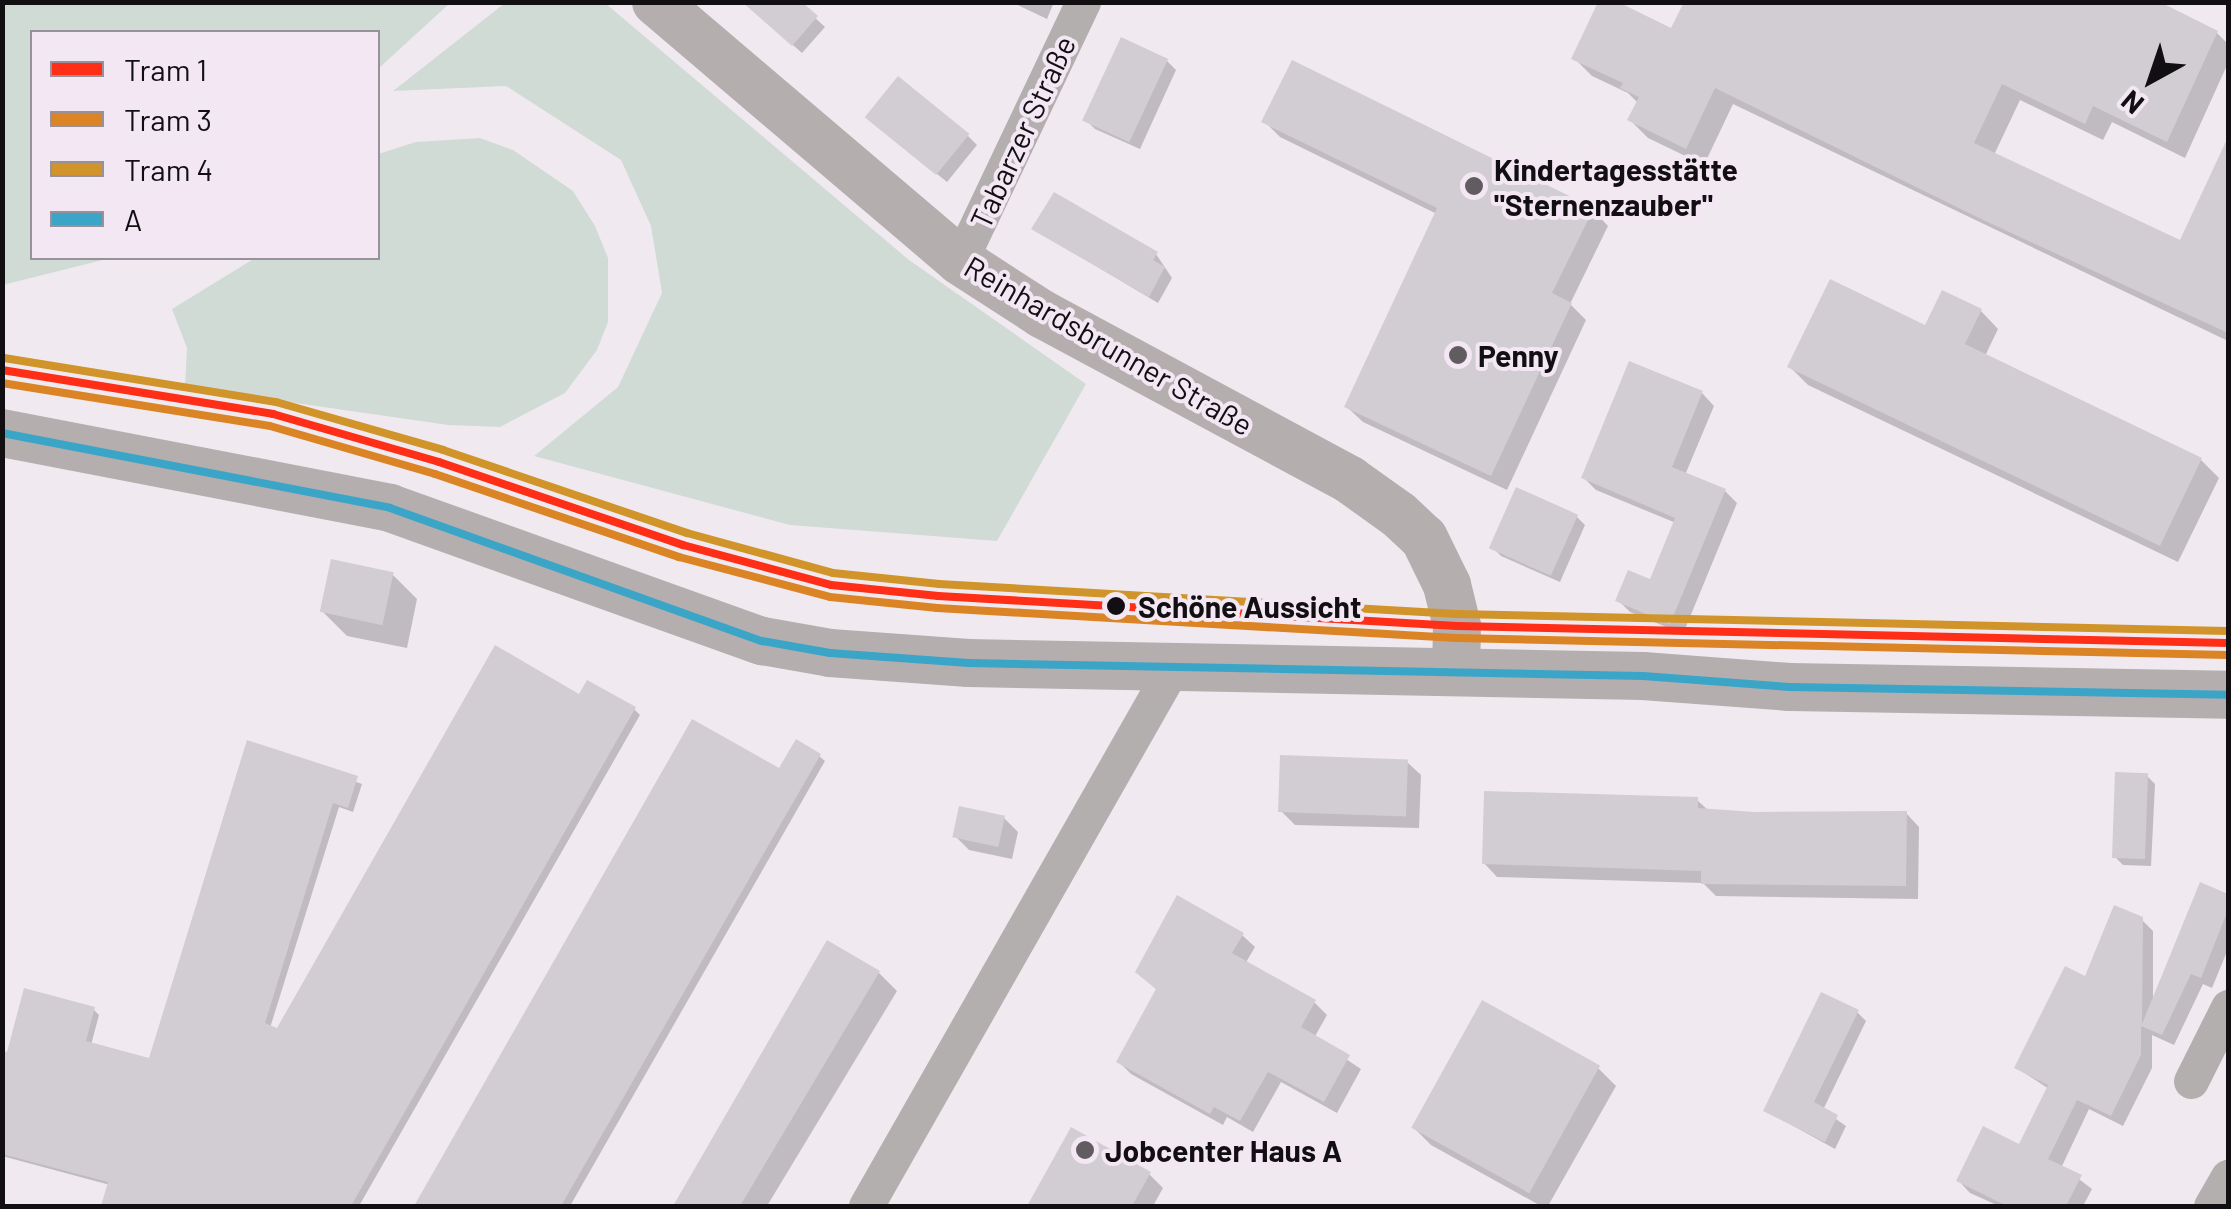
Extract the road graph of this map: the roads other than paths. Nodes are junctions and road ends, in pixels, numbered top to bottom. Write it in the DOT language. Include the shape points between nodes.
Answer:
graph roads {
  1 [pos="656,2"];
  2 [pos="1084,2"];
  3 [pos="960,261"];
  4 [pos="2,432"];
  5 [pos="1174,665"];
  6 [pos="1456,672"];
  7 [pos="2228,696"];
  8 [pos="2228,1008"];
  9 [pos="2190,1081"];
  10 [pos="2228,1176"];
  11 [pos="866,1206"];
  12 [pos="2211,1206"];
  1 -- 3 [label="main road, Reinhardsbrunner Straße"];
  2 -- 3 [label="street, Tabarzer Straße"];
  3 -- 6 [label="main road, Reinhardsbrunner Straße" via="1042,314 1350,480 1399,515 1424,538 1447,584 1457,626"];
  4 -- 5 [label="main road" via="390,508 762,641 934,662"];
  5 -- 6 [label="main road"];
  5 -- 11 [label="street"];
  6 -- 7 [label="main road"];
  8 -- 9 [label="street"];
  10 -- 12 [label="street"];
}
